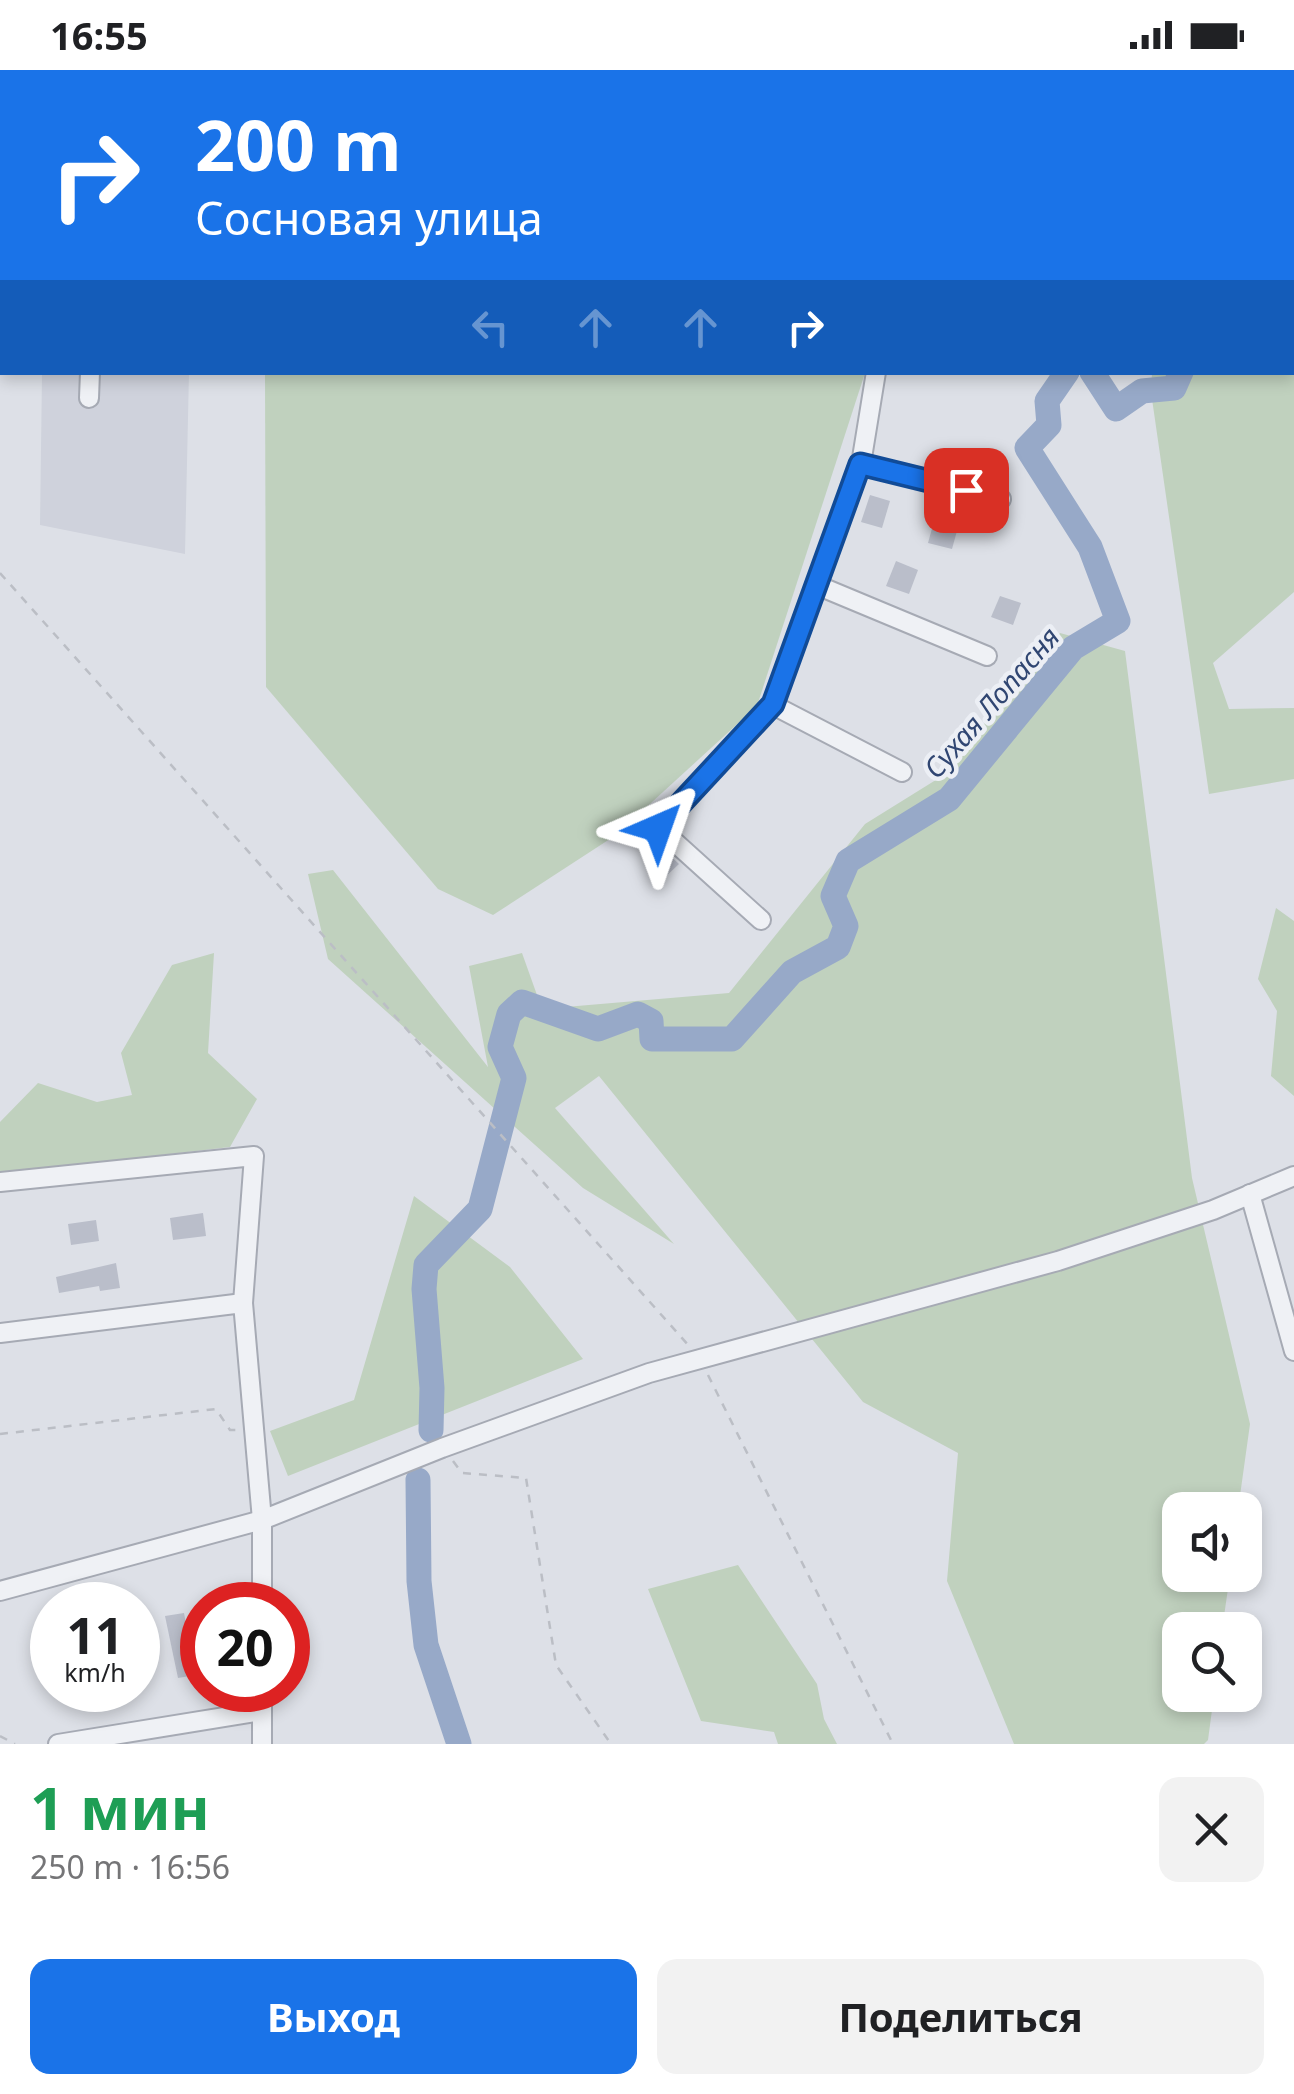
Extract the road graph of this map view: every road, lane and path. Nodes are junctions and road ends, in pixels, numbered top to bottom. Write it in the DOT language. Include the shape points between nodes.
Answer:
graph roads {
  1 [pos="90,375"];
  2 [pos="875,375"];
  3 [pos="90,398"];
  4 [pos="860,464"];
  5 [pos="1001,499"];
  6 [pos="0,573"];
  7 [pos="818,586"];
  8 [pos="987,656"];
  9 [pos="773,704"];
  10 [pos="902,772"];
  11 [pos="761,920"];
  12 [pos="1294,1176"];
  13 [pos="0,1182"];
  14 [pos="1250,1194"];
  15 [pos="244,1303"];
  16 [pos="0,1333"];
  17 [pos="1294,1351"];
  18 [pos="700,1358"];
  19 [pos="256,1431"];
  20 [pos="0,1434"];
  21 [pos="442,1448"];
  22 [pos="262,1520"];
  23 [pos="262,1582"];
  24 [pos="0,1591"];
  25 [pos="256,1712"];
  26 [pos="262,1712"];
  27 [pos="0,1736"];
  28 [pos="16,1744"];
  29 [pos="58,1744"];
  30 [pos="262,1744"];
  31 [pos="611,1744"];
  32 [pos="894,1744"];
  1 -- 3 [label="street"];
  2 -- 4 [label="street"];
  4 -- 5 [label="street"];
  4 -- 7 [label="street"];
  6 -- 18 [label="path"];
  7 -- 8 [label="street"];
  7 -- 9 [label="street"];
  9 -- 10 [label="street"];
  9 -- 11 [label="street" via="658,828"];
  12 -- 14 [label="street"];
  13 -- 15 [label="street" via="254,1156"];
  14 -- 17 [label="street"];
  14 -- 18 [label="street" via="1058,1261"];
  15 -- 16 [label="street"];
  15 -- 19 [label="street"];
  18 -- 21 [label="street"];
  18 -- 32 [label="path"];
  19 -- 20 [label="path" via="230,1430 216,1409"];
  19 -- 22 [label="street"];
  21 -- 22 [label="street"];
  21 -- 31 [label="path" via="462,1473 526,1478 556,1665"];
  22 -- 23 [label="street"];
  22 -- 24 [label="street"];
  25 -- 29 [label="street"];
  26 -- 30 [label="street"];
  27 -- 28 [label="path"];
}
